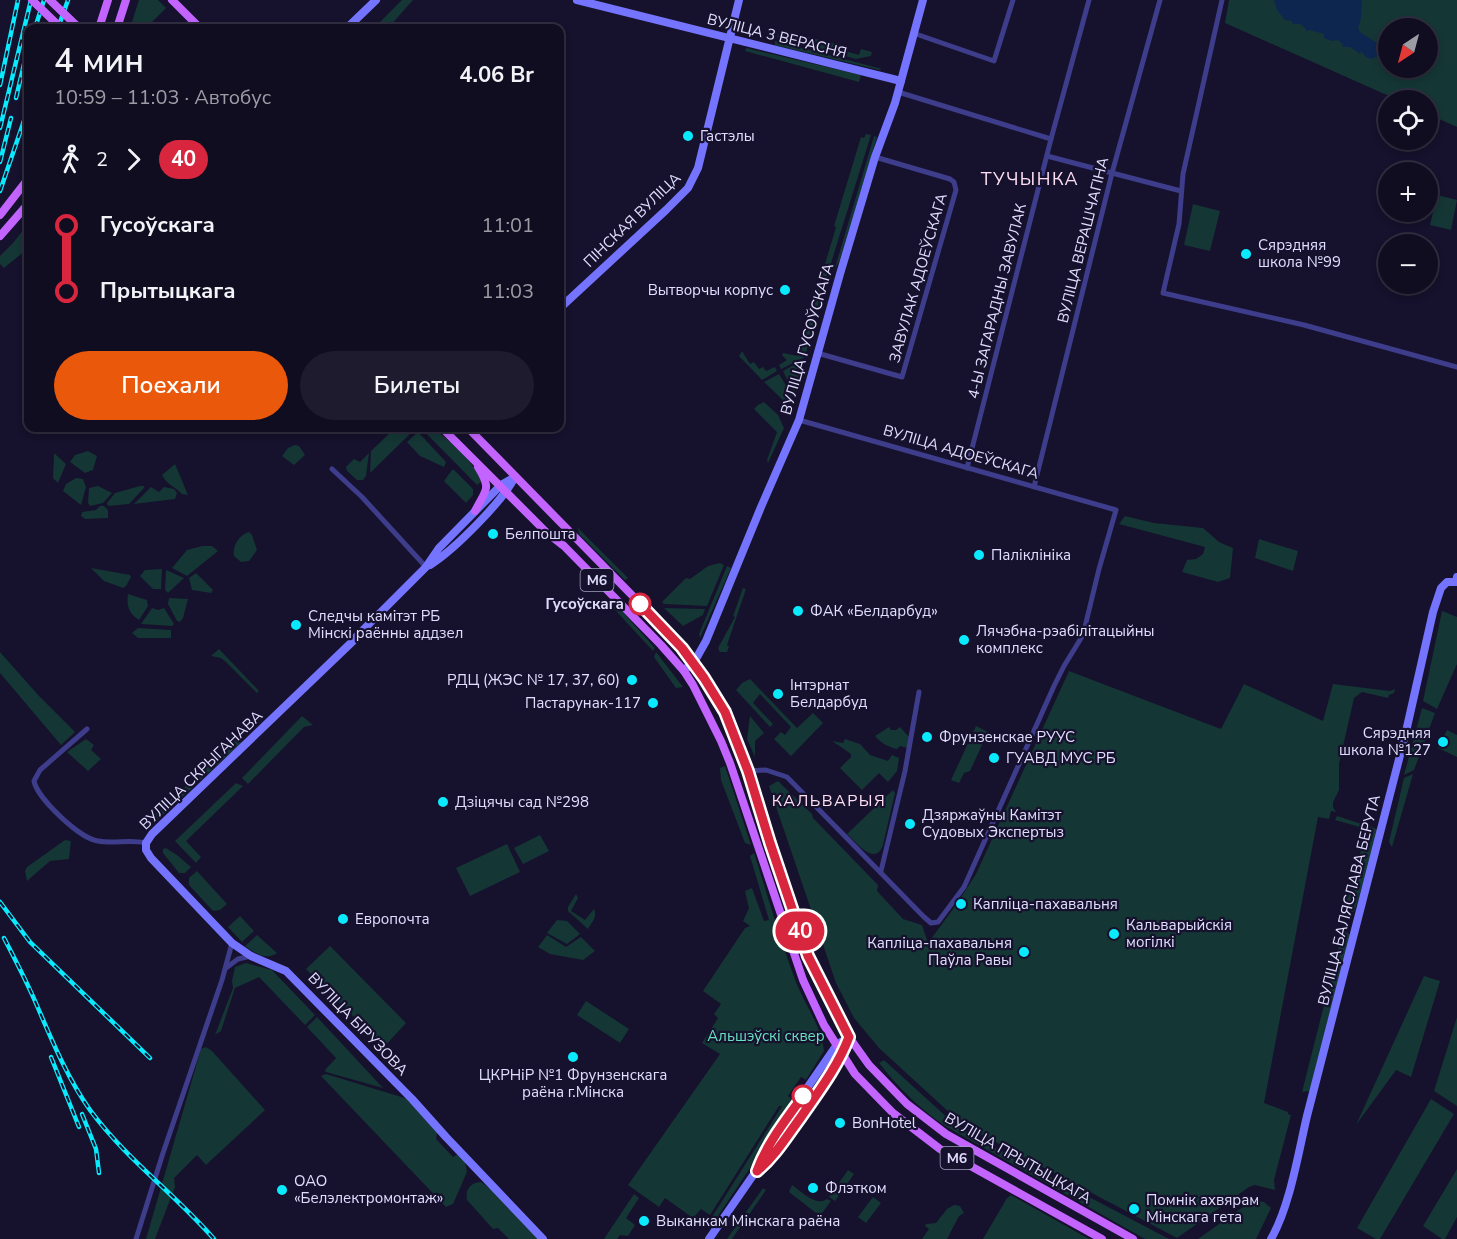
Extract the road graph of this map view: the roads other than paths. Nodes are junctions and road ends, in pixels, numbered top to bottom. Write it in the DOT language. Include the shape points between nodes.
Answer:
graph roads {
  1 [pos="32,0"];
  2 [pos="50,0"];
  3 [pos="108,0"];
  4 [pos="126,0"];
  5 [pos="172,0"];
  6 [pos="376,0"];
  7 [pos="577,0"];
  8 [pos="739,0"];
  9 [pos="923,0"];
  10 [pos="1013,0"];
  11 [pos="1089,0"];
  12 [pos="1160,0"];
  13 [pos="1222,0"];
  14 [pos="57,24"];
  15 [pos="76,24"];
  16 [pos="100,24"];
  17 [pos="118,24"];
  18 [pos="196,24"];
  19 [pos="351,24"];
  20 [pos="913,33"];
  21 [pos="731,39"];
  22 [pos="901,81"];
  23 [pos="898,92"];
  24 [pos="1051,139"];
  25 [pos="1047,156"];
  26 [pos="875,157"];
  27 [pos="1112,173"];
  28 [pos="24,185"];
  29 [pos="1181,191"];
  30 [pos="24,209"];
  31 [pos="0,215"];
  32 [pos="0,236"];
  33 [pos="564,304"];
  34 [pos="817,352"];
  35 [pos="1457,367"];
  36 [pos="799,420"];
  37 [pos="446,432"];
  38 [pos="472,432"];
  39 [pos="474,459"];
  40 [pos="967,468"];
  41 [pos="332,469"];
  42 [pos="515,477"];
  43 [pos="1034,487"];
  44 [pos="505,488"];
  45 [pos="475,512"];
  46 [pos="426,567"];
  47 [pos="1457,580"];
  48 [pos="693,662"];
  49 [pos="684,671"];
  50 [pos="919,692"];
  51 [pos="87,729"];
  52 [pos="748,771"];
  53 [pos="735,776"];
  54 [pos="146,843"];
  55 [pos="881,872"];
  56 [pos="232,943"];
  57 [pos="251,956"];
  58 [pos="226,968"];
  59 [pos="849,1037"];
  60 [pos="836,1046"];
  61 [pos="842,1055"];
  62 [pos="757,1171"];
  63 [pos="136,1239"];
  64 [pos="543,1239"];
  65 [pos="709,1239"];
  66 [pos="1102,1239"];
  67 [pos="1133,1239"];
  68 [pos="1270,1239"];
  1 -- 14 [label="main road, bridge"];
  2 -- 15 [label="main road, bridge"];
  3 -- 16 [label="main road"];
  4 -- 17 [label="main road"];
  5 -- 18 [label="main road"];
  6 -- 19 [label="street"];
  7 -- 21 [label="street, ВУЛІЦА 3 ВЕРАСНЯ"];
  8 -- 21 [label="street, ПІНСКАЯ ВУЛІЦА"];
  9 -- 20 [label="street, ВУЛІЦА ГУСОЎСКАГА"];
  10 -- 20 [label="street" via="994,61"];
  11 -- 24 [label="street, 4-Ы ЗАГАРАДНЫ ЗАВУЛАК"];
  12 -- 27 [label="street, ВУЛІЦА ВЕРАШЧАГІНА"];
  13 -- 29 [label="street"];
  20 -- 22 [label="street, ВУЛІЦА ГУСОЎСКАГА"];
  21 -- 22 [label="street, ВУЛІЦА 3 ВЕРАСНЯ"];
  21 -- 33 [label="street, ПІНСКАЯ ВУЛІЦА" via="694,179"];
  22 -- 23 [label="street, ВУЛІЦА ГУСОЎСКАГА"];
  23 -- 24 [label="street"];
  23 -- 26 [label="street, ВУЛІЦА ГУСОЎСКАГА"];
  24 -- 25 [label="street, 4-Ы ЗАГАРАДНЫ ЗАВУЛАК"];
  25 -- 27 [label="street"];
  25 -- 40 [label="street, 4-Ы ЗАГАРАДНЫ ЗАВУЛАК"];
  26 -- 34 [label="street, ВУЛІЦА ГУСОЎСКАГА"];
  26 -- 34 [label="street, ЗАВУЛАК АДОЕЎСКАГА" via="950,179 956,190 902,377"];
  27 -- 29 [label="street"];
  27 -- 43 [label="street, ВУЛІЦА ВЕРАШЧАГІНА"];
  28 -- 31 [label="main road"];
  29 -- 35 [label="street" via="1179,224 1163,293 1304,325"];
  30 -- 32 [label="main road"];
  34 -- 36 [label="street, ВУЛІЦА ГУСОЎСКАГА"];
  36 -- 40 [label="street, ВУЛІЦА АДОЕЎСКАГА"];
  36 -- 48 [label="street, ВУЛІЦА ГУСОЎСКАГА" via="708,637"];
  37 -- 39 [label="main road, М6"];
  38 -- 42 [label="main road, М6"];
  39 -- 44 [label="main road, М6"];
  39 -- 45 [label="main road" via="487,488"];
  40 -- 43 [label="street, ВУЛІЦА АДОЕЎСКАГА"];
  41 -- 46 [label="street"];
  42 -- 44 [label="street, ВУЛІЦА СКРЫГАНАВА"];
  42 -- 48 [label="main road, М6"];
  43 -- 55 [label="street, ВУЛІЦА АДОЕЎСКАГА" via="1116,510 1083,635 1054,686 964,887 938,922 931,923"];
  44 -- 45 [label="street, ВУЛІЦА СКРЫГАНАВА"];
  44 -- 46 [label="street, ВУЛІЦА СКРЫГАНАВА" via="444,556"];
  44 -- 49 [label="main road, М6"];
  45 -- 46 [label="street, ВУЛІЦА СКРЫГАНАВА"];
  46 -- 54 [label="street, ВУЛІЦА СКРЫГАНАВА"];
  47 -- 68 [label="street, ВУЛІЦА БАЛЯСЛАВА БЕРУТА" via="1441,588 1433,612 1293,1178 1277,1229"];
  48 -- 49 [label="street, ВУЛІЦА ГУСОЎСКАГА"];
  48 -- 52 [label="main road, М6" via="725,712"];
  49 -- 53 [label="main road, М6"];
  50 -- 55 [label="street"];
  51 -- 54 [label="street, ВУЛІЦА СКРЫГАНАВА" via="40,770 34,781 38,791 71,826 93,840"];
  52 -- 53 [label="main road"];
  52 -- 55 [label="street" via="766,770 787,777"];
  52 -- 59 [label="main road, М6" via="808,956"];
  53 -- 60 [label="main road, М6" via="803,980"];
  54 -- 56 [label="street, ВУЛІЦА БІРУЗОВА" via="151,858"];
  56 -- 57 [label="street, ВУЛІЦА БІРУЗОВА"];
  56 -- 58 [label="street"];
  57 -- 58 [label="street"];
  57 -- 64 [label="street, ВУЛІЦА БІРУЗОВА" via="286,971"];
  58 -- 63 [label="street"];
  59 -- 60 [label="street"];
  59 -- 61 [label="street"];
  59 -- 67 [label="main road, ВУЛІЦА ПРЫТЫЦКАГА / М6" via="876,1072 927,1120"];
  60 -- 61 [label="main road, ВУЛІЦА ПРЫТЫЦКАГА / М6"];
  60 -- 62 [label="street" via="774,1136"];
  61 -- 62 [label="street" via="772,1157"];
  61 -- 66 [label="main road, ВУЛІЦА ПРЫТЫЦКАГА / М6" via="876,1098 915,1132"];
  62 -- 65 [label="street"];
}
